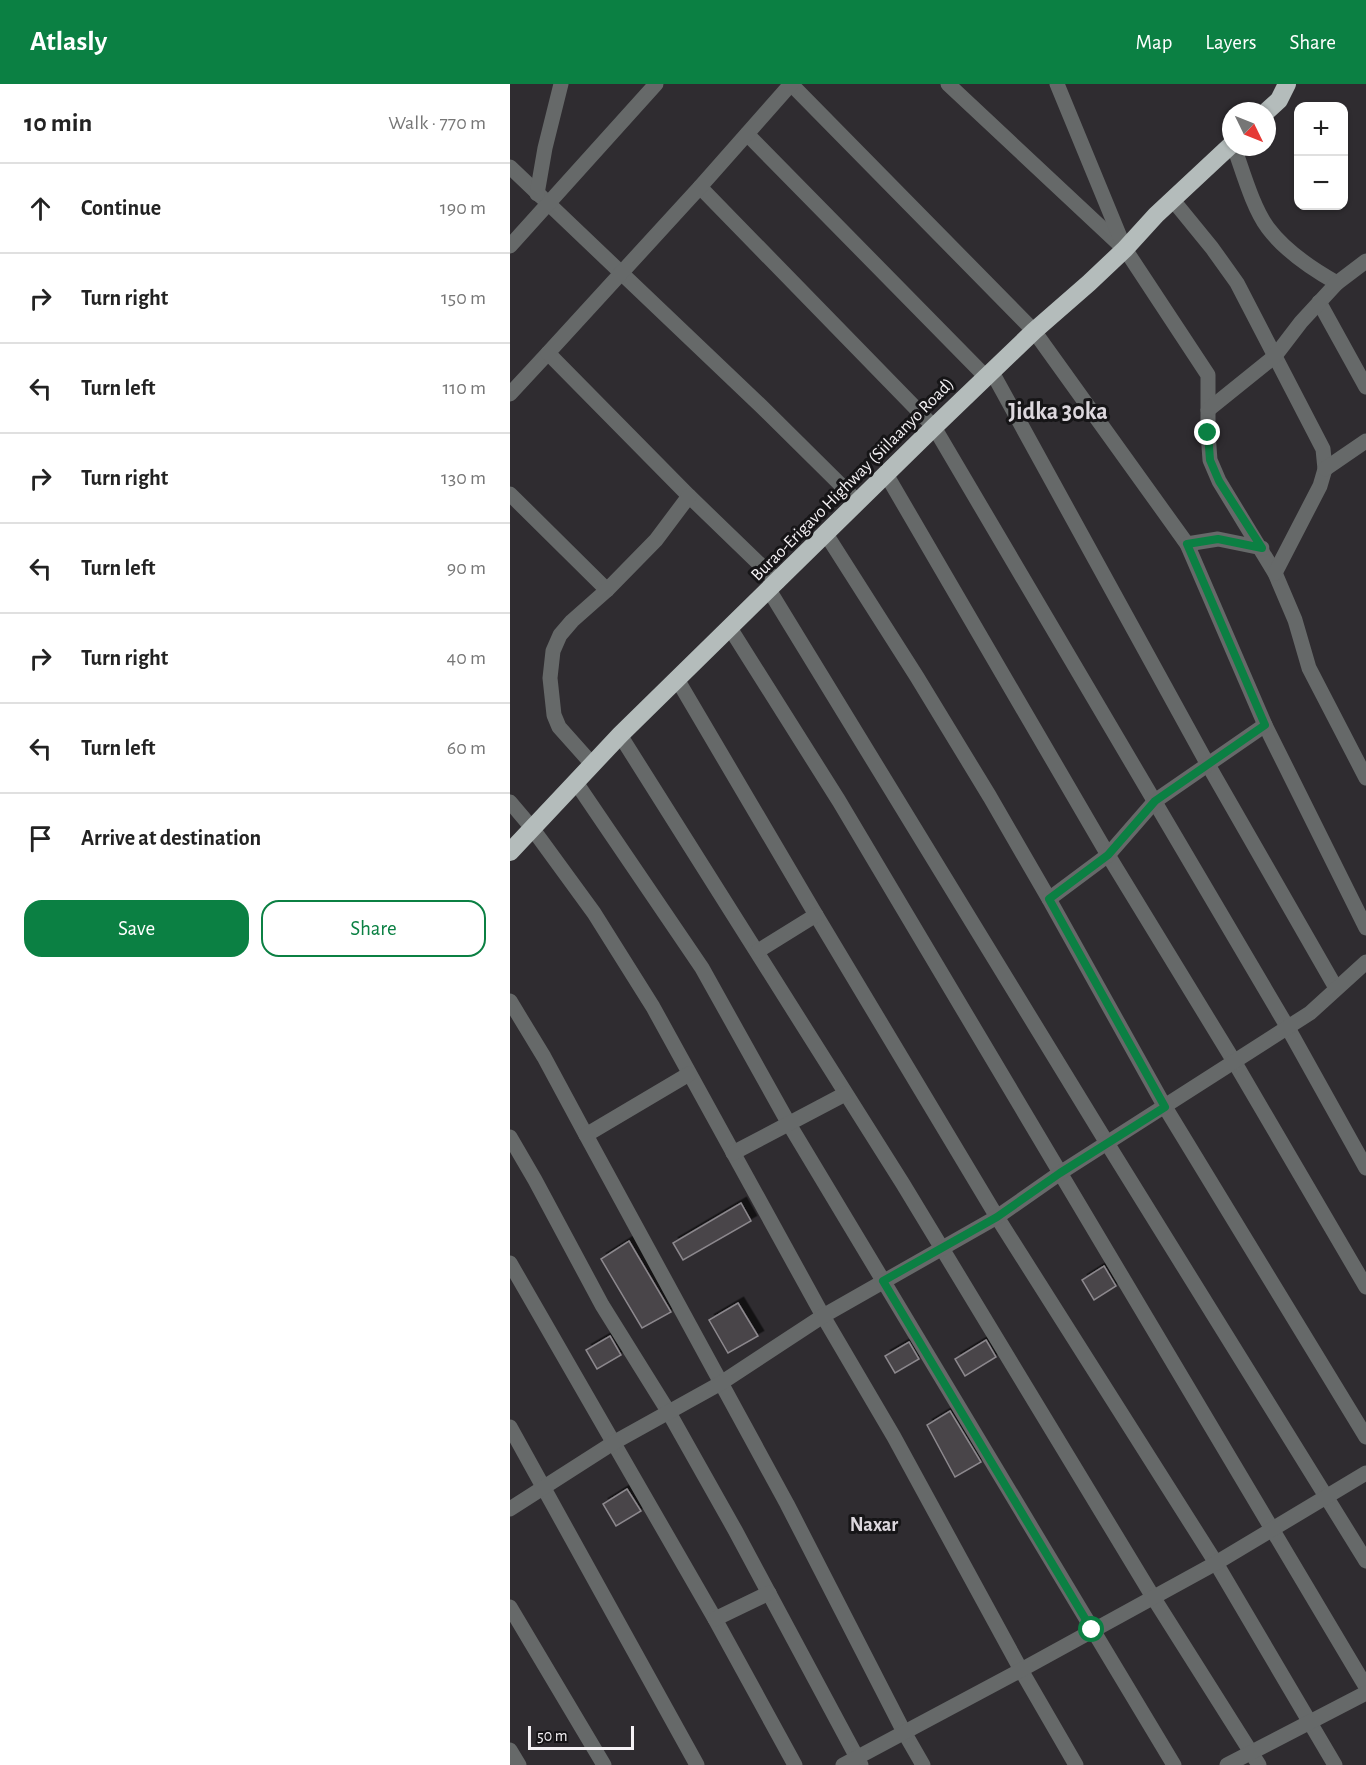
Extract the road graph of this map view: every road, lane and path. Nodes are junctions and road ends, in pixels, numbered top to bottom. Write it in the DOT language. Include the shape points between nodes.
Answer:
graph roads {
  1 [pos="561,84"];
  2 [pos="656,84"];
  3 [pos="791,84"];
  4 [pos="948,84"];
  5 [pos="1057,84"];
  6 [pos="1287,84"];
  7 [pos="1276,103"];
  8 [pos="747,134"];
  9 [pos="1222,155"];
  10 [pos="1236,156"];
  11 [pos="510,167"];
  12 [pos="700,187"];
  13 [pos="543,199"];
  14 [pos="1172,199"];
  15 [pos="510,246"];
  16 [pos="1125,249"];
  17 [pos="1366,261"];
  18 [pos="620,273"];
  19 [pos="1337,283"];
  20 [pos="1319,302"];
  21 [pos="1034,331"];
  22 [pos="548,353"];
  23 [pos="1275,356"];
  24 [pos="989,374"];
  25 [pos="1366,387"];
  26 [pos="510,394"];
  27 [pos="1208,410"];
  28 [pos="934,427"];
  29 [pos="1366,441"];
  30 [pos="1325,469"];
  31 [pos="886,474"];
  32 [pos="510,494"];
  33 [pos="689,496"];
  34 [pos="858,502"];
  35 [pos="826,534"];
  36 [pos="1187,544"];
  37 [pos="1262,548"];
  38 [pos="1275,573"];
  39 [pos="774,586"];
  40 [pos="607,590"];
  41 [pos="730,628"];
  42 [pos="677,679"];
  43 [pos="1265,725"];
  44 [pos="620,735"];
  45 [pos="1207,763"];
  46 [pos="592,764"];
  47 [pos="1366,778"];
  48 [pos="575,781"];
  49 [pos="1155,801"];
  50 [pos="510,802"];
  51 [pos="532,828"];
  52 [pos="510,852"];
  53 [pos="1108,855"];
  54 [pos="1049,899"];
  55 [pos="816,915"];
  56 [pos="1366,928"];
  57 [pos="758,951"];
  58 [pos="1366,962"];
  59 [pos="1336,988"];
  60 [pos="510,1001"];
  61 [pos="1288,1028"];
  62 [pos="1235,1062"];
  63 [pos="689,1074"];
  64 [pos="845,1094"];
  65 [pos="1165,1107"];
  66 [pos="789,1124"];
  67 [pos="586,1135"];
  68 [pos="510,1137"];
  69 [pos="1107,1143"];
  70 [pos="733,1154"];
  71 [pos="1366,1168"];
  72 [pos="1060,1173"];
  73 [pos="997,1217"];
  74 [pos="942,1249"];
  75 [pos="510,1263"];
  76 [pos="883,1281"];
  77 [pos="1366,1287"];
  78 [pos="823,1316"];
  79 [pos="721,1383"];
  80 [pos="668,1411"];
  81 [pos="510,1426"];
  82 [pos="1366,1437"];
  83 [pos="613,1443"];
  84 [pos="1366,1473"];
  85 [pos="543,1489"];
  86 [pos="1326,1497"];
  87 [pos="510,1509"];
  88 [pos="1272,1531"];
  89 [pos="1366,1561"];
  90 [pos="1216,1563"];
  91 [pos="769,1593"];
  92 [pos="1153,1597"];
  93 [pos="510,1607"];
  94 [pos="715,1619"];
  95 [pos="1092,1630"];
  96 [pos="1021,1670"];
  97 [pos="1366,1687"];
  98 [pos="1366,1693"];
  99 [pos="1309,1723"];
  100 [pos="904,1732"];
  101 [pos="510,1750"];
  102 [pos="1255,1758"];
  103 [pos="859,1761"];
  104 [pos="519,1765"];
  105 [pos="604,1765"];
  106 [pos="697,1765"];
  107 [pos="795,1765"];
  108 [pos="843,1765"];
  109 [pos="922,1765"];
  110 [pos="1076,1765"];
  111 [pos="1174,1765"];
  112 [pos="1227,1765"];
  113 [pos="1335,1765"];
  1 -- 13 [label="street" via="545,148"];
  2 -- 13 [label="street"];
  3 -- 8 [label="street"];
  3 -- 21 [label="street"];
  4 -- 16 [label="street"];
  5 -- 16 [label="street"];
  6 -- 7 [label="highway"];
  8 -- 12 [label="street"];
  8 -- 24 [label="street"];
  9 -- 14 [label="highway, Burao-Erigavo Highway (Siilaanyo Road)"];
  10 -- 19 [label="street" via="1268,228 1294,254"];
  11 -- 13 [label="street"];
  12 -- 18 [label="street"];
  12 -- 28 [label="street"];
  13 -- 15 [label="street"];
  13 -- 18 [label="street"];
  14 -- 16 [label="highway, Burao-Erigavo Highway (Siilaanyo Road)"];
  14 -- 23 [label="street" via="1237,283"];
  16 -- 21 [label="highway, Burao-Erigavo Highway (Siilaanyo Road)"];
  16 -- 27 [label="street" via="1208,375"];
  17 -- 19 [label="street"];
  18 -- 22 [label="street"];
  18 -- 34 [label="street"];
  19 -- 20 [label="street"];
  20 -- 23 [label="street"];
  20 -- 25 [label="street"];
  21 -- 24 [label="highway, Burao-Erigavo Highway (Siilaanyo Road)"];
  21 -- 36 [label="street"];
  22 -- 26 [label="street"];
  22 -- 33 [label="street"];
  23 -- 27 [label="street"];
  23 -- 30 [label="street" via="1323,449"];
  24 -- 28 [label="highway, Burao-Erigavo Highway (Siilaanyo Road)"];
  24 -- 45 [label="street"];
  27 -- 37 [label="street" via="1210,460"];
  28 -- 31 [label="highway, Burao-Erigavo Highway (Siilaanyo Road)"];
  28 -- 49 [label="street"];
  29 -- 30 [label="street"];
  30 -- 38 [label="street"];
  31 -- 34 [label="highway, Burao-Erigavo Highway (Siilaanyo Road)"];
  31 -- 53 [label="street"];
  32 -- 40 [label="street"];
  33 -- 39 [label="street"];
  33 -- 40 [label="street" via="656,540"];
  34 -- 35 [label="highway, Burao-Erigavo Highway (Siilaanyo Road)"];
  35 -- 39 [label="highway, Burao-Erigavo Highway (Siilaanyo Road)"];
  35 -- 54 [label="street" via="917,677"];
  36 -- 37 [label="street" via="1218,539"];
  36 -- 43 [label="street"];
  37 -- 38 [label="street"];
  38 -- 47 [label="street" via="1309,668"];
  39 -- 41 [label="highway, Burao-Erigavo Highway (Siilaanyo Road)"];
  39 -- 69 [label="street"];
  40 -- 46 [label="street" via="560,635 553,651 550,678 551,702 559,727"];
  41 -- 42 [label="highway, Burao-Erigavo Highway (Siilaanyo Road)"];
  41 -- 72 [label="street" via="839,801"];
  42 -- 44 [label="highway, Burao-Erigavo Highway (Siilaanyo Road)"];
  42 -- 55 [label="street"];
  43 -- 45 [label="street"];
  43 -- 56 [label="street"];
  44 -- 46 [label="highway, Burao-Erigavo Highway (Siilaanyo Road)"];
  44 -- 57 [label="street"];
  45 -- 49 [label="street"];
  45 -- 59 [label="street"];
  46 -- 48 [label="highway, Burao-Erigavo Highway (Siilaanyo Road)"];
  48 -- 51 [label="highway, Burao-Erigavo Highway (Siilaanyo Road)"];
  48 -- 66 [label="street" via="702,969"];
  49 -- 53 [label="street"];
  49 -- 61 [label="street"];
  50 -- 51 [label="street"];
  51 -- 52 [label="highway, Burao-Erigavo Highway (Siilaanyo Road)"];
  51 -- 63 [label="street" via="600,923 653,1007"];
  53 -- 54 [label="street"];
  53 -- 62 [label="street"];
  54 -- 65 [label="street"];
  55 -- 57 [label="street"];
  55 -- 73 [label="street"];
  57 -- 64 [label="street"];
  58 -- 59 [label="street"];
  59 -- 61 [label="street"];
  60 -- 67 [label="street"];
  61 -- 62 [label="street"];
  61 -- 71 [label="street"];
  62 -- 65 [label="street"];
  62 -- 77 [label="street"];
  63 -- 67 [label="street"];
  63 -- 70 [label="street"];
  64 -- 66 [label="street"];
  64 -- 74 [label="street"];
  65 -- 69 [label="street"];
  65 -- 82 [label="street"];
  66 -- 70 [label="street"];
  66 -- 76 [label="street"];
  67 -- 79 [label="street"];
  68 -- 80 [label="street" via="602,1305"];
  69 -- 72 [label="street"];
  69 -- 86 [label="street"];
  70 -- 78 [label="street"];
  72 -- 73 [label="street"];
  72 -- 88 [label="street"];
  73 -- 74 [label="street"];
  73 -- 90 [label="street"];
  74 -- 76 [label="street"];
  74 -- 92 [label="street"];
  75 -- 83 [label="street"];
  76 -- 78 [label="street"];
  76 -- 95 [label="street"];
  78 -- 79 [label="street"];
  78 -- 96 [label="street"];
  79 -- 80 [label="street"];
  79 -- 100 [label="street"];
  80 -- 83 [label="street"];
  80 -- 91 [label="street"];
  81 -- 85 [label="street"];
  83 -- 85 [label="street"];
  83 -- 94 [label="street"];
  84 -- 86 [label="street"];
  85 -- 87 [label="street"];
  85 -- 106 [label="street"];
  86 -- 88 [label="street"];
  86 -- 89 [label="street"];
  88 -- 90 [label="street"];
  88 -- 97 [label="street"];
  90 -- 92 [label="street"];
  90 -- 99 [label="street"];
  91 -- 94 [label="street"];
  91 -- 103 [label="street"];
  92 -- 95 [label="street"];
  92 -- 102 [label="street"];
  93 -- 105 [label="street"];
  94 -- 107 [label="street"];
  95 -- 96 [label="street"];
  95 -- 111 [label="street"];
  96 -- 100 [label="street"];
  96 -- 110 [label="street"];
  98 -- 99 [label="street"];
  99 -- 102 [label="street"];
  99 -- 113 [label="street"];
  100 -- 103 [label="street"];
  100 -- 109 [label="street"];
  101 -- 104 [label="street"];
  102 -- 112 [label="street"];
  103 -- 108 [label="street"];
}
